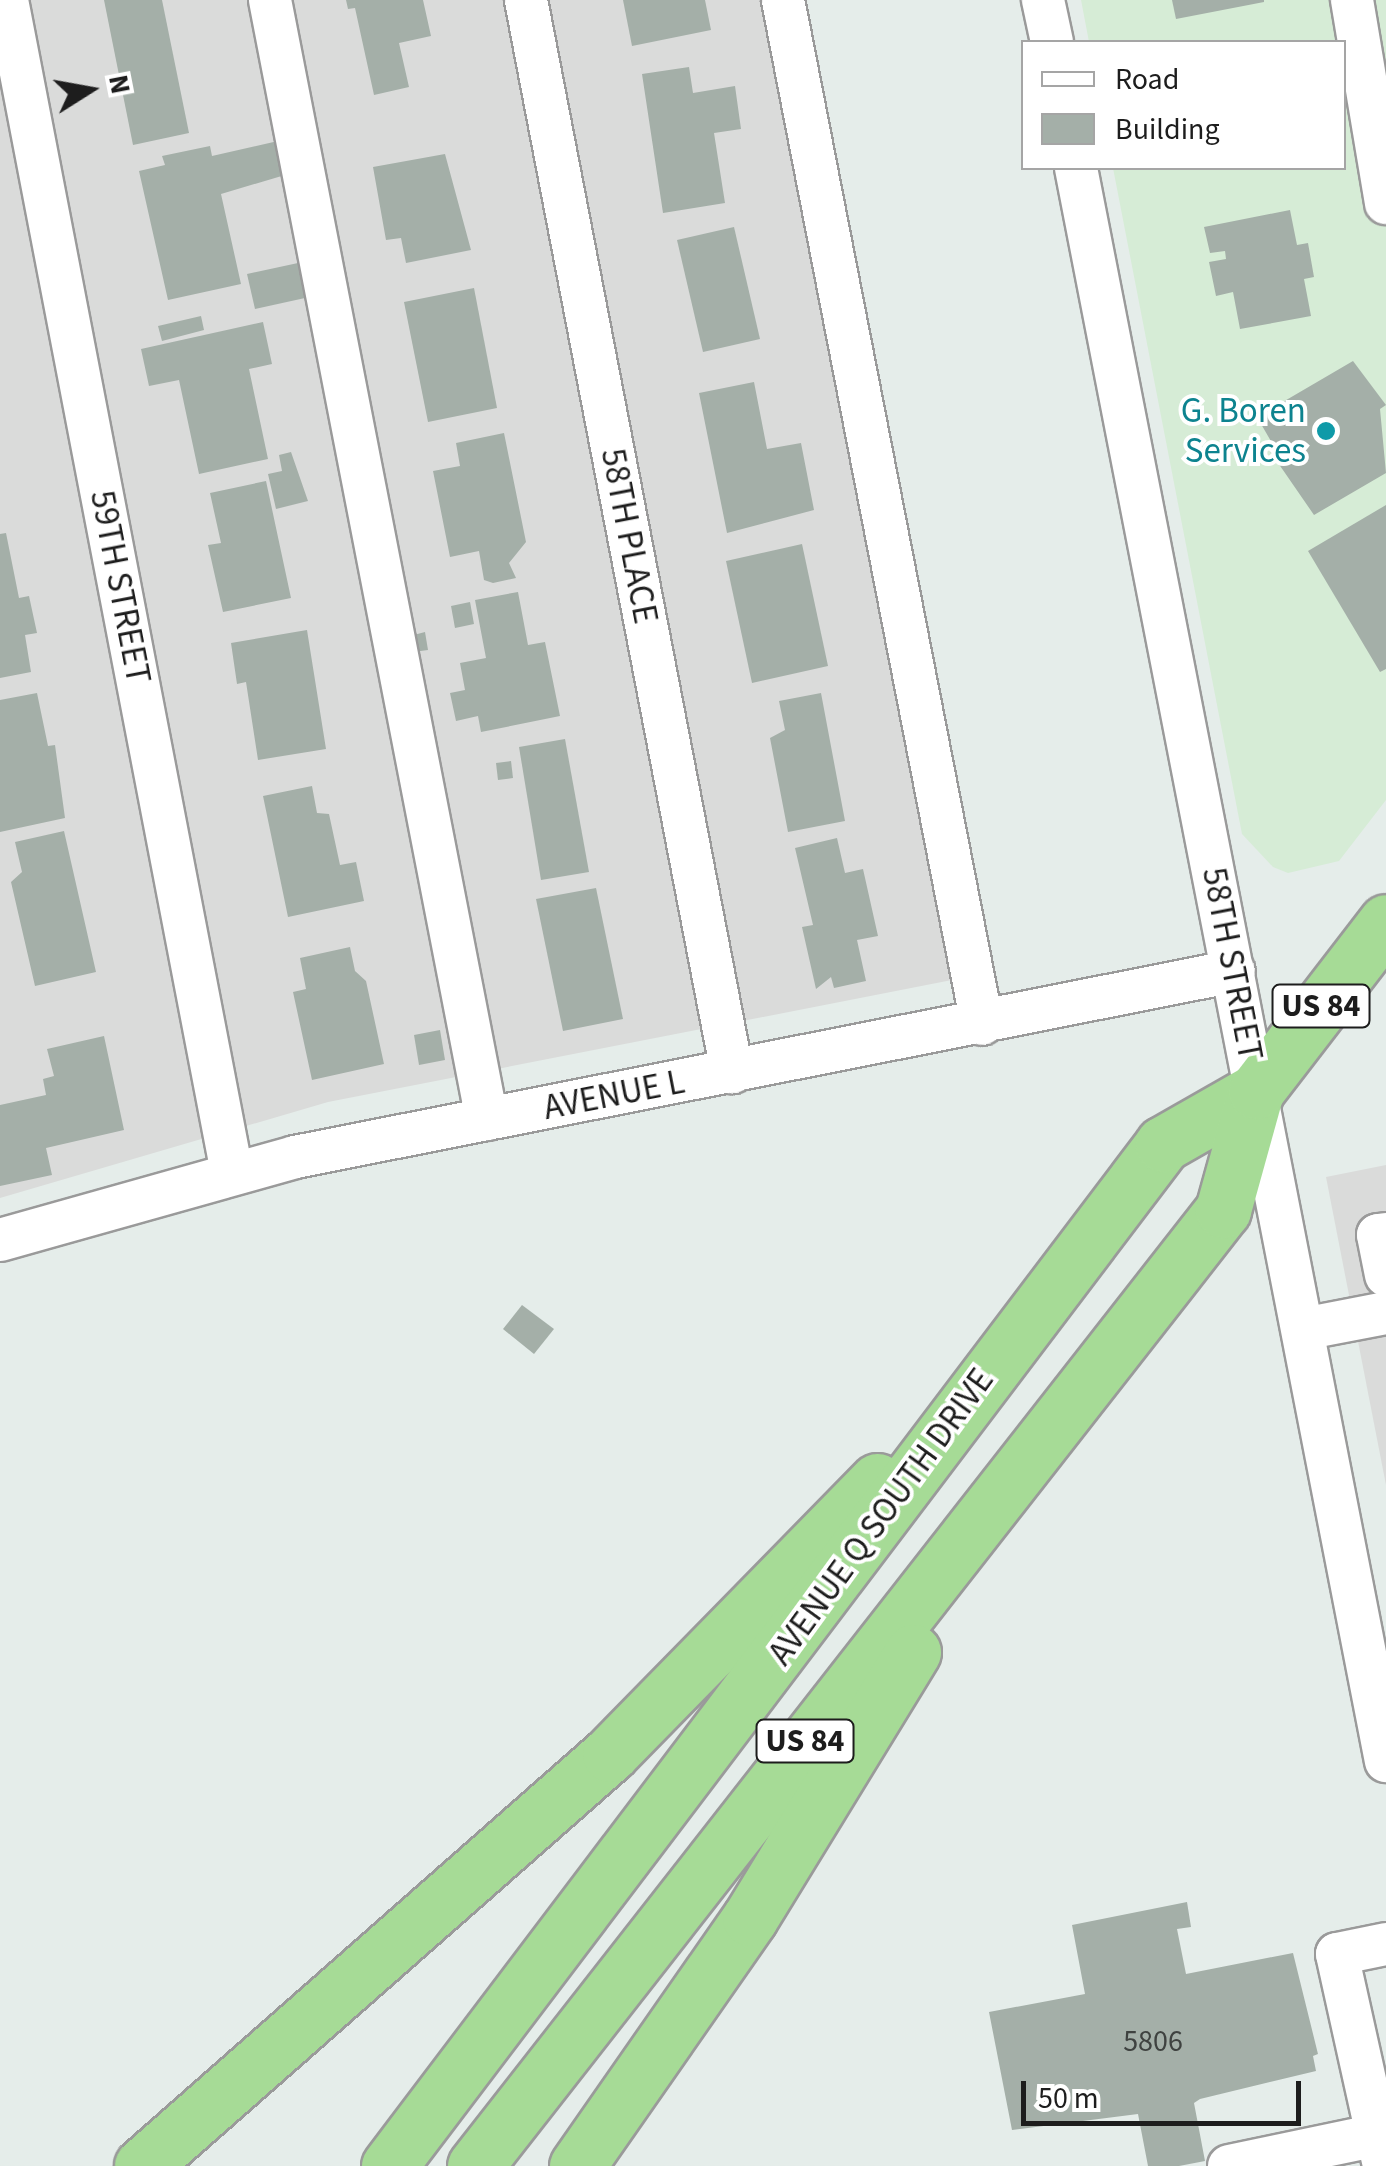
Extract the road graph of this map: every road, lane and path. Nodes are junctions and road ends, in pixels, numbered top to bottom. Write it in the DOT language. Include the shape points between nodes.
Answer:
graph roads {
  1 [pos="7,0"];
  2 [pos="270,0"];
  3 [pos="526,0"];
  4 [pos="783,0"];
  5 [pos="1043,0"];
  6 [pos="1354,0"];
  7 [pos="1386,21"];
  8 [pos="1052,40"];
  9 [pos="1381,152"];
  10 [pos="1076,170"];
  11 [pos="1386,203"];
  12 [pos="1382,936"];
  13 [pos="1234,971"];
  14 [pos="982,1024"];
  15 [pos="732,1072"];
  16 [pos="1256,1090"];
  17 [pos="487,1119"];
  18 [pos="232,1173"];
  19 [pos="1386,1234"];
  20 [pos="0,1240"];
  21 [pos="1386,1275"];
  22 [pos="1386,1313"];
  23 [pos="1140,1320"];
  24 [pos="1303,1329"];
  25 [pos="982,1377"];
  26 [pos="1386,1761"];
  27 [pos="1386,1944"];
  28 [pos="1382,2145"];
  29 [pos="142,2166"];
  30 [pos="388,2166"];
  31 [pos="475,2166"];
  32 [pos="577,2166"];
  33 [pos="1228,2166"];
  1 -- 18 [label="street, 59TH STREET"];
  2 -- 17 [label="street"];
  3 -- 15 [label="street, 58TH PLACE"];
  4 -- 14 [label="street"];
  5 -- 8 [label="street"];
  6 -- 7 [label="street"];
  6 -- 9 [label="street"];
  9 -- 11 [label="street"];
  10 -- 13 [label="street, 58TH STREET"];
  12 -- 16 [label="highway, AVENUE Q SOUTH DRIVE / US 84"];
  13 -- 14 [label="street, AVENUE L"];
  13 -- 16 [label="street, 58TH STREET"];
  14 -- 15 [label="street, AVENUE L"];
  15 -- 17 [label="street, AVENUE L"];
  16 -- 23 [label="highway, AVENUE Q SOUTH DRIVE / US 84" via="1223,1210"];
  16 -- 24 [label="street, 58TH STREET"];
  16 -- 25 [label="highway, AVENUE Q SOUTH DRIVE / US 84" via="1164,1144"];
  17 -- 18 [label="street, AVENUE L"];
  18 -- 20 [label="street, AVENUE L"];
  19 -- 21 [label="street" via="1378,1235"];
  22 -- 24 [label="street"];
  23 -- 31 [label="highway, AVENUE Q SOUTH DRIVE / US 84"];
  23 -- 32 [label="highway" via="920,1640 750,1918"];
  24 -- 26 [label="street, 58TH STREET"];
  25 -- 29 [label="highway" via="610,1754"];
  25 -- 30 [label="highway, AVENUE Q SOUTH DRIVE / US 84" via="835,1584"];
  27 -- 28 [label="street" via="1337,1954"];
  28 -- 33 [label="street"];
}
